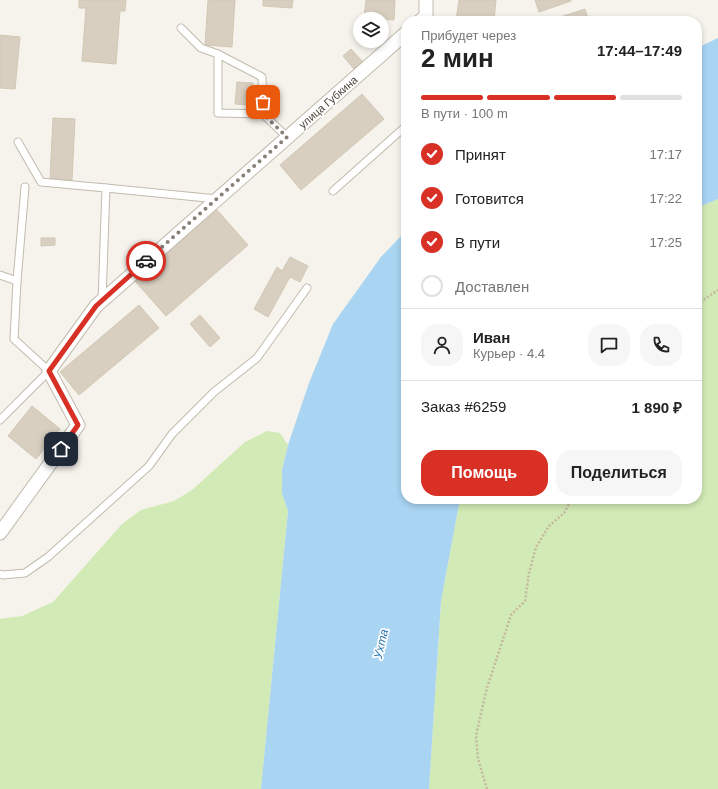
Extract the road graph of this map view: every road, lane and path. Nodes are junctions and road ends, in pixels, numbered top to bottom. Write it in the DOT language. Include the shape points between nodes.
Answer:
graph roads {
  1 [pos="426,0"];
  2 [pos="424,16"];
  3 [pos="181,28"];
  4 [pos="401,37"];
  5 [pos="218,54"];
  6 [pos="263,114"];
  7 [pos="401,130"];
  8 [pos="287,137"];
  9 [pos="18,142"];
  10 [pos="25,187"];
  11 [pos="106,188"];
  12 [pos="333,191"];
  13 [pos="216,200"];
  14 [pos="0,275"];
  15 [pos="16,281"];
  16 [pos="306,288"];
  17 [pos="718,290"];
  18 [pos="102,300"];
  19 [pos="702,301"];
  20 [pos="49,371"];
  21 [pos="0,420"];
  22 [pos="569,504"];
  23 [pos="0,533"];
  24 [pos="0,574"];
  25 [pos="487,789"];
  1 -- 2 [label="street"];
  3 -- 5 [label="lane" via="201,48"];
  4 -- 8 [label="street, улица Губкина"];
  5 -- 6 [label="lane" via="262,77"];
  5 -- 6 [label="lane" via="218,113"];
  6 -- 8 [label="lane"];
  7 -- 12 [label="lane"];
  8 -- 13 [label="street, улица Губкина"];
  9 -- 11 [label="lane" via="41,182"];
  10 -- 15 [label="lane"];
  11 -- 13 [label="lane"];
  11 -- 18 [label="lane"];
  13 -- 18 [label="street, улица Губкина"];
  14 -- 15 [label="lane"];
  15 -- 20 [label="lane" via="14,339"];
  16 -- 24 [label="lane" via="257,358 214,392 172,434 149,466 48,557 25,573"];
  17 -- 19 [label="path"];
  18 -- 20 [label="street, улица Губкина"];
  20 -- 21 [label="lane"];
  20 -- 23 [label="street" via="78,425"];
  22 -- 25 [label="path" via="564,513 549,526 536,547 525,601 511,615 487,688 476,734 478,759"];
}
